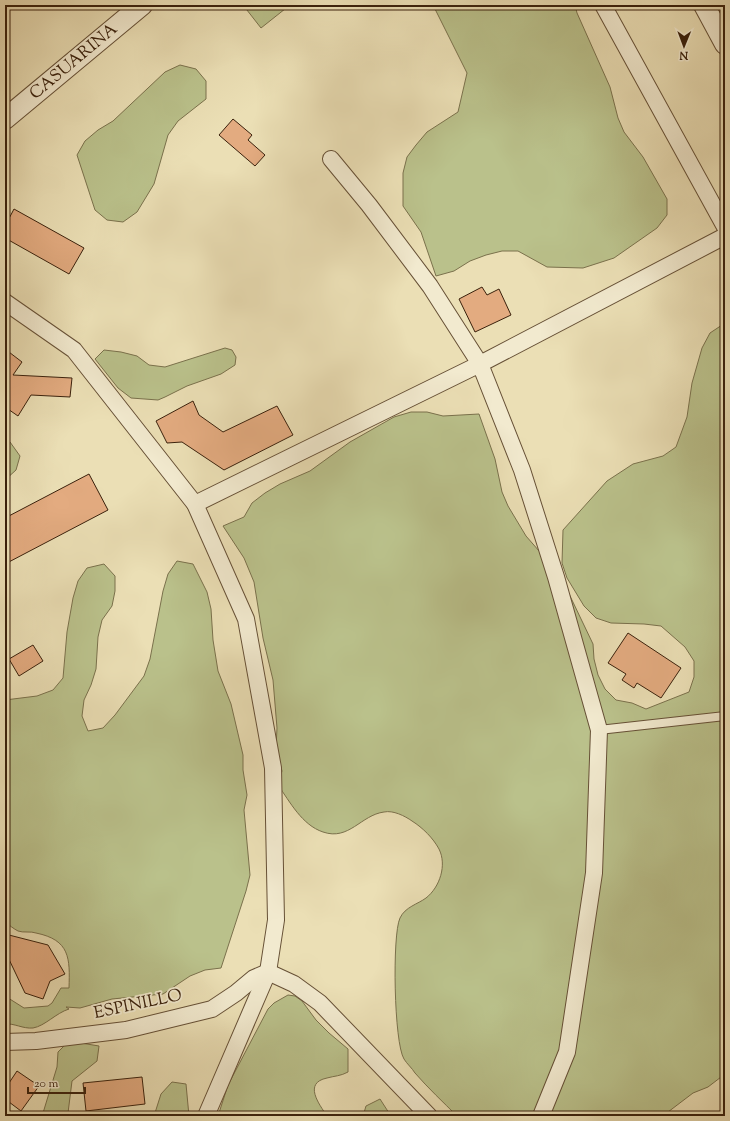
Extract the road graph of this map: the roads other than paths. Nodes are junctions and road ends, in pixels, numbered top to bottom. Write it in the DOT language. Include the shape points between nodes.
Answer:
graph roads {
  1 [pos="142,5"];
  2 [pos="603,5"];
  3 [pos="704,5"];
  4 [pos="725,44"];
  5 [pos="5,119"];
  6 [pos="331,159"];
  7 [pos="725,227"];
  8 [pos="725,236"];
  9 [pos="5,302"];
  10 [pos="480,364"];
  11 [pos="195,504"];
  12 [pos="725,716"];
  13 [pos="599,730"];
  14 [pos="268,972"];
  15 [pos="5,1042"];
  16 [pos="206,1116"];
  17 [pos="429,1116"];
  18 [pos="541,1116"];
  1 -- 5 [label="street, CASUARINA"];
  2 -- 7 [label="street"];
  3 -- 4 [label="street"];
  6 -- 10 [label="street" via="430,286"];
  8 -- 10 [label="street"];
  9 -- 11 [label="street" via="74,350"];
  10 -- 11 [label="street"];
  10 -- 13 [label="street" via="522,470 556,577"];
  11 -- 14 [label="street" via="246,619 274,768 276,920"];
  12 -- 13 [label="lane"];
  13 -- 18 [label="street" via="594,873 567,1052"];
  14 -- 15 [label="street, ESPINILLO" via="254,978 212,1009 126,1030 36,1041"];
  14 -- 16 [label="street"];
  14 -- 17 [label="street" via="294,984 320,1003"];
}
